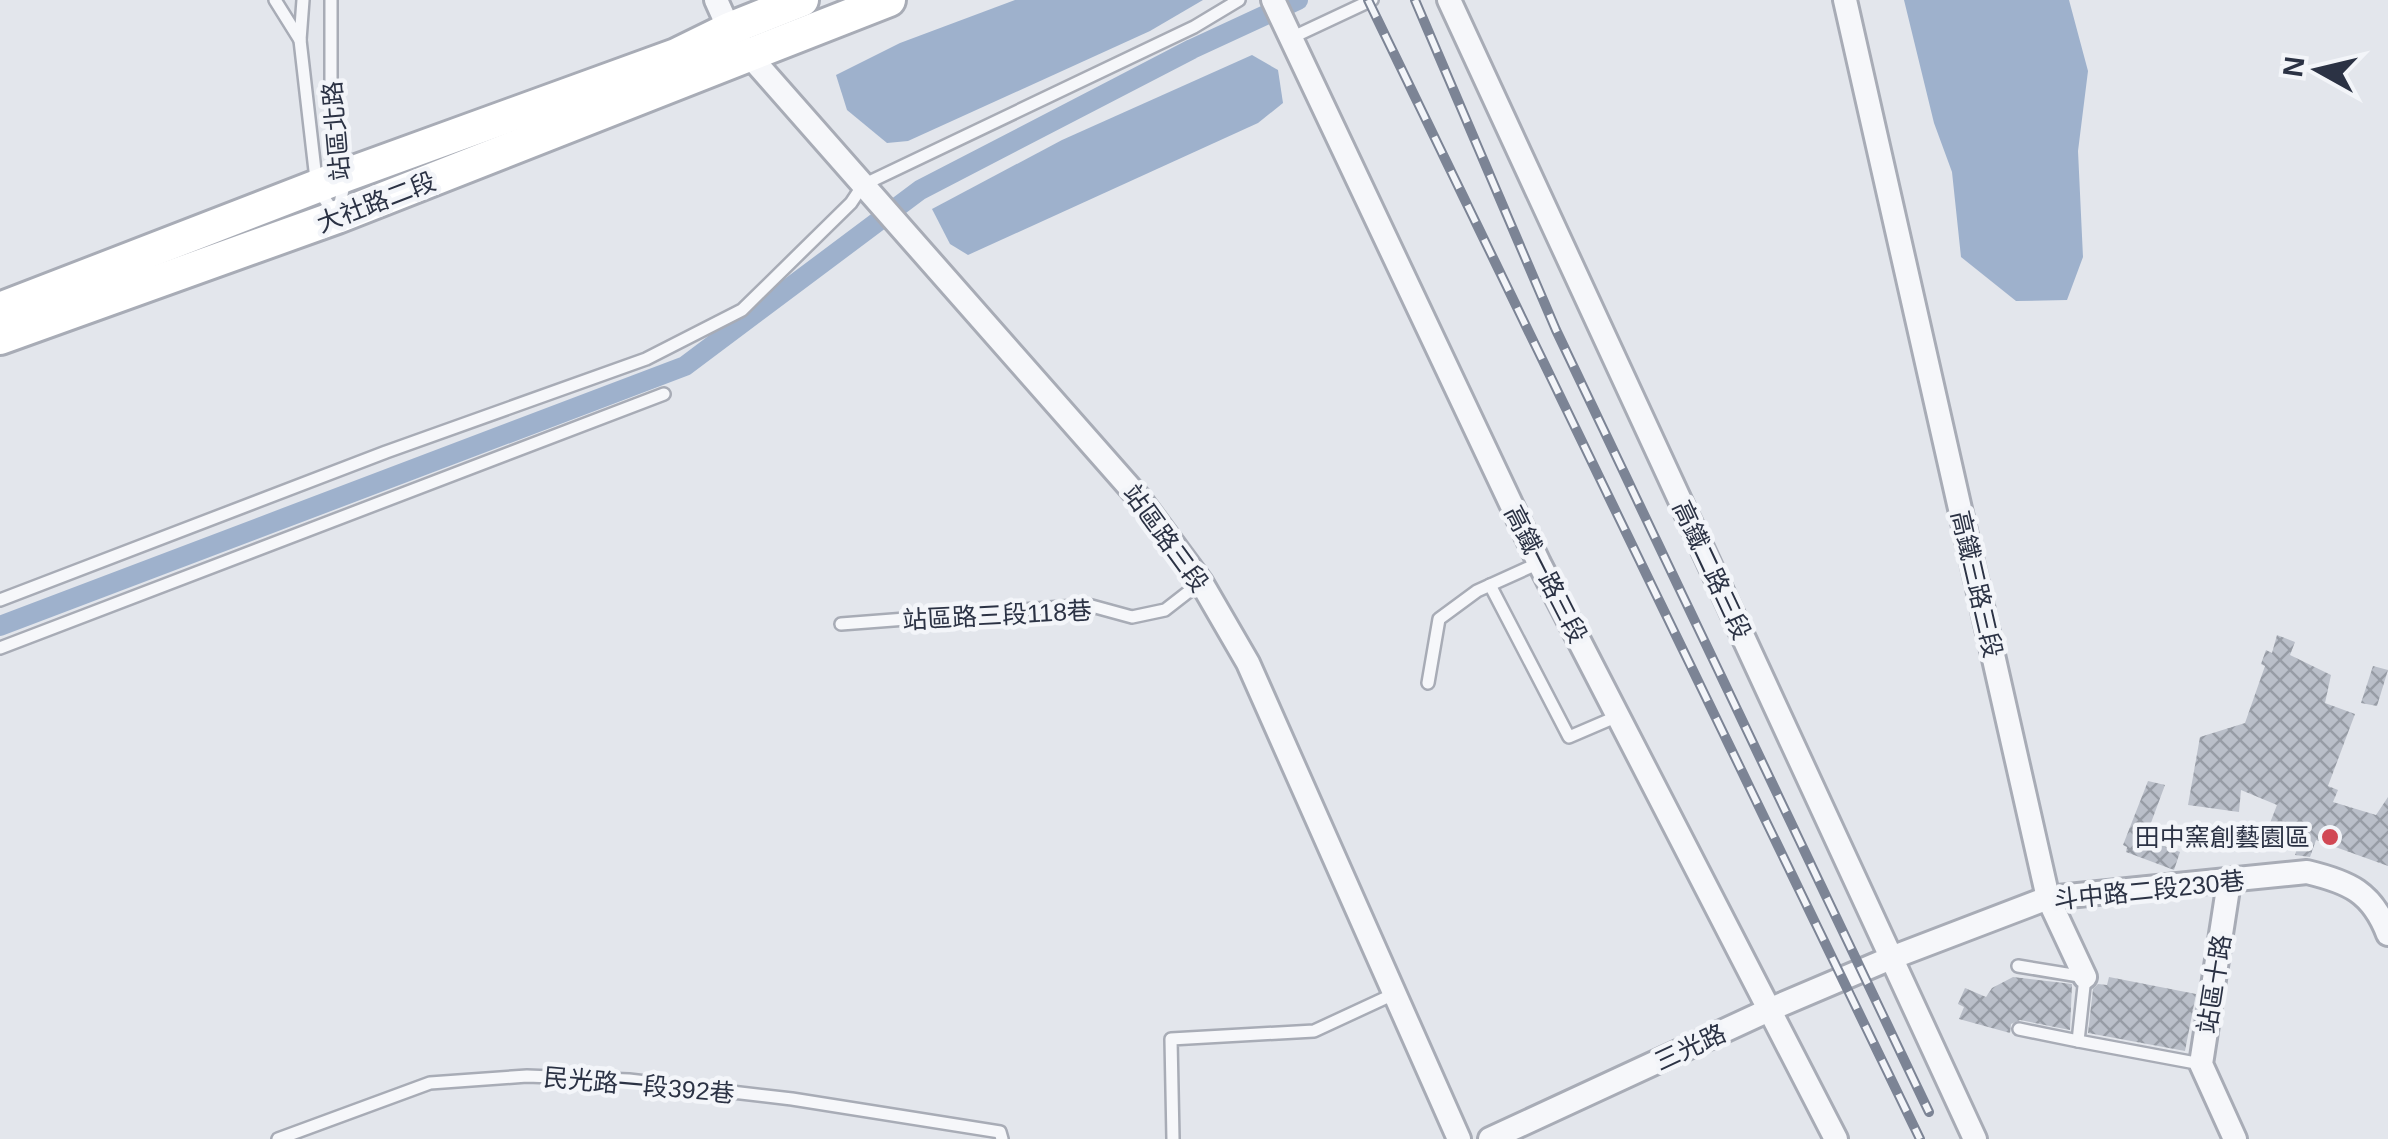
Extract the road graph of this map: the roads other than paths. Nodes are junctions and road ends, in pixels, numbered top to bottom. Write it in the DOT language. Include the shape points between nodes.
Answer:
graph roads {
  1 [pos="274,0"];
  2 [pos="303,0"];
  3 [pos="331,0"];
  4 [pos="802,0"];
  5 [pos="889,0"];
  6 [pos="1239,0"];
  7 [pos="1273,0"];
  8 [pos="1372,0"];
  9 [pos="1449,0"];
  10 [pos="1845,0"];
  11 [pos="731,28"];
  12 [pos="1291,38"];
  13 [pos="300,40"];
  14 [pos="331,182"];
  15 [pos="863,185"];
  16 [pos="338,217"];
  17 [pos="0,309"];
  18 [pos="0,338"];
  19 [pos="664,394"];
  20 [pos="1539,563"];
  21 [pos="1201,582"];
  22 [pos="1490,585"];
  23 [pos="0,600"];
  24 [pos="842,624"];
  25 [pos="0,648"];
  26 [pos="1428,682"];
  27 [pos="1618,716"];
  28 [pos="2229,882"];
  29 [pos="2048,898"];
  30 [pos="2388,934"];
  31 [pos="1891,958"];
  32 [pos="2018,966"];
  33 [pos="2084,977"];
  34 [pos="1396,993"];
  35 [pos="1771,1010"];
  36 [pos="2019,1029"];
  37 [pos="2078,1041"];
  38 [pos="2201,1064"];
  39 [pos="278,1139"];
  40 [pos="1002,1139"];
  41 [pos="1174,1139"];
  42 [pos="1459,1139"];
  43 [pos="1490,1139"];
  44 [pos="1836,1139"];
  45 [pos="1975,1139"];
  46 [pos="2235,1139"];
  1 -- 13 [label="lane"];
  2 -- 13 [label="lane, 站區北路"];
  3 -- 14 [label="lane, 站區北路"];
  4 -- 11 [label="street"];
  5 -- 11 [label="street"];
  6 -- 15 [label="lane"];
  7 -- 12 [label="street, 高鐵一路三段"];
  8 -- 12 [label="lane"];
  9 -- 31 [label="street, 高鐵二路三段"];
  10 -- 29 [label="street, 高鐵三路三段"];
  11 -- 14 [label="street, 大社路二段" via="676,55"];
  11 -- 15 [label="street, 站區路三段"];
  11 -- 16 [label="street, 大社路二段"];
  12 -- 20 [label="street, 高鐵一路三段"];
  13 -- 14 [label="lane, 站區北路"];
  14 -- 16 [label="lane, 站區北路"];
  14 -- 16 [label="lane, 站區北路"];
  14 -- 17 [label="street, 大社路二段"];
  15 -- 21 [label="street, 站區路三段" via="1139,498"];
  15 -- 23 [label="lane" via="742,310 646,359"];
  16 -- 18 [label="street, 大社路二段"];
  19 -- 25 [label="lane"];
  20 -- 22 [label="lane"];
  20 -- 27 [label="street, 高鐵一路三段"];
  21 -- 24 [label="lane, 站區路三段118巷" via="1165,610 1132,617 1088,605"];
  21 -- 34 [label="street, 站區路三段" via="1248,663"];
  22 -- 26 [label="lane" via="1439,618"];
  22 -- 27 [label="lane" via="1569,736"];
  27 -- 35 [label="street, 高鐵一路三段"];
  28 -- 29 [label="street, 斗中路二段230巷"];
  28 -- 30 [label="street, 斗中路二段230巷" via="2307,872 2343,881 2379,910"];
  28 -- 38 [label="street, 站區十路"];
  29 -- 31 [label="street, 斗中路二段230巷"];
  29 -- 33 [label="street, 高鐵三路三段"];
  31 -- 35 [label="street, 三光路"];
  31 -- 45 [label="street, 高鐵二路三段"];
  32 -- 33 [label="lane"];
  33 -- 37 [label="lane, 高鐵三路三段"];
  34 -- 41 [label="lane" via="1314,1031 1171,1039"];
  34 -- 42 [label="street, 站區路三段"];
  35 -- 43 [label="street, 三光路"];
  35 -- 44 [label="street, 高鐵一路三段"];
  36 -- 37 [label="lane"];
  37 -- 38 [label="lane"];
  38 -- 46 [label="street, 站區十路"];
  39 -- 40 [label="lane, 民光路一段392巷" via="430,1082 527,1076 792,1099 1000,1132"];
}
